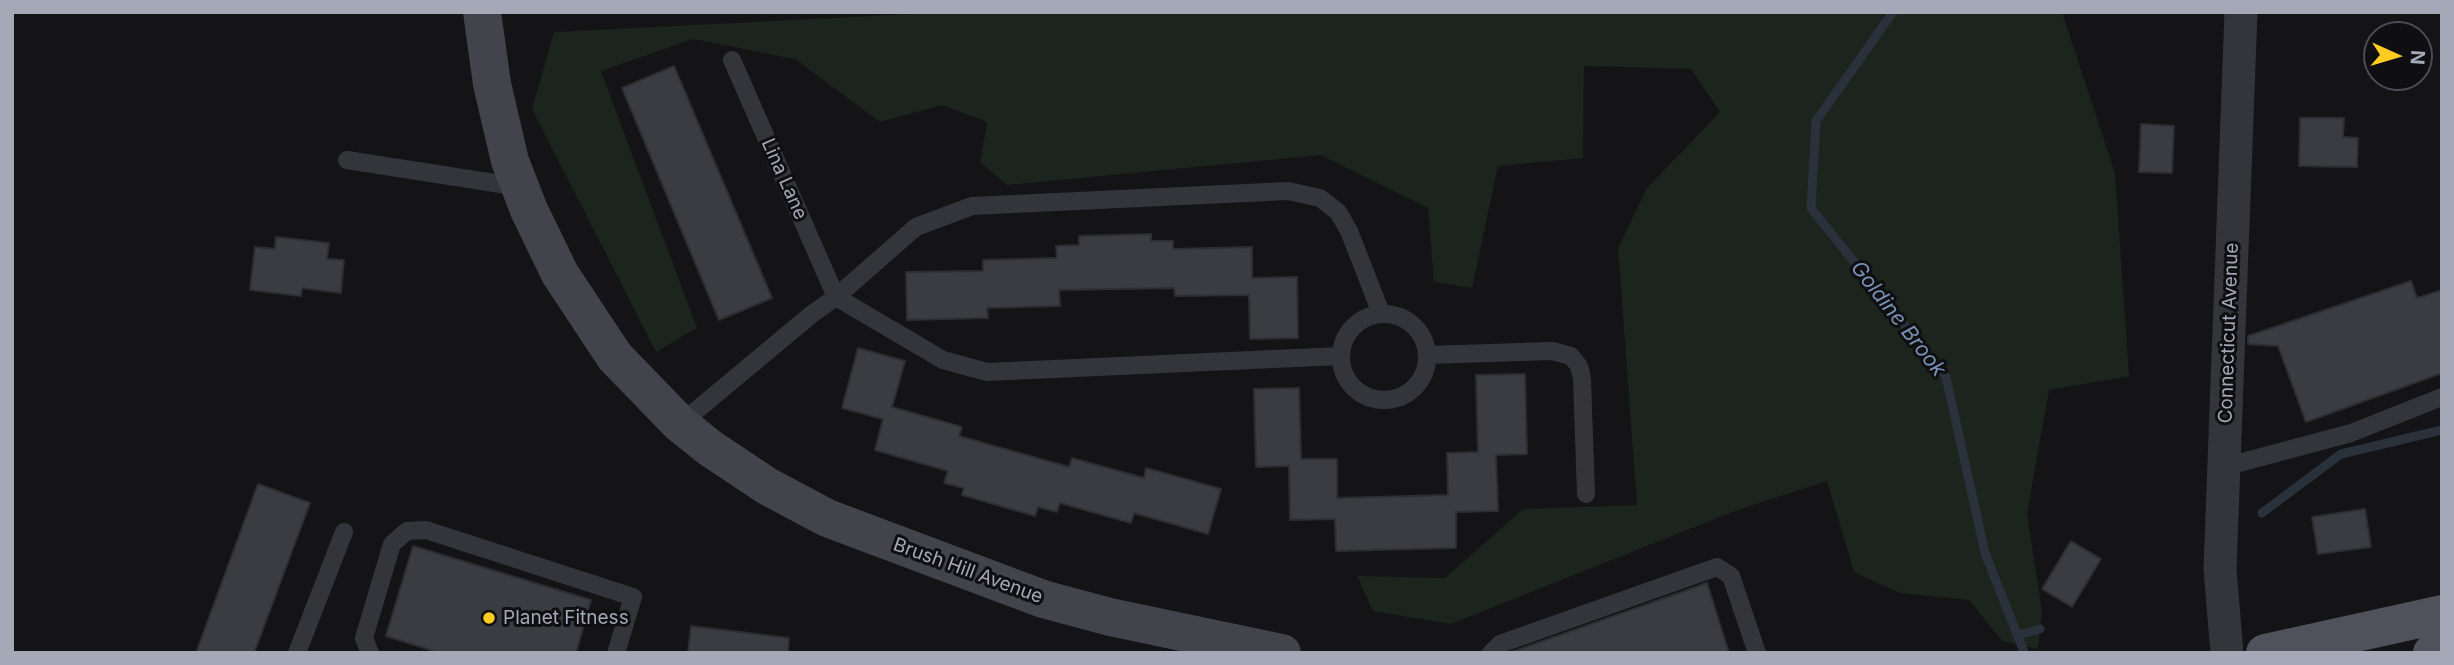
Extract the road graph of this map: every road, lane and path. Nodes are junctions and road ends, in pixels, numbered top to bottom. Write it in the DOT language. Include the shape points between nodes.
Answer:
graph roads {
  1 [pos="482,12"];
  2 [pos="2241,12"];
  3 [pos="732,60"];
  4 [pos="347,160"];
  5 [pos="520,187"];
  6 [pos="836,297"];
  7 [pos="1381,313"];
  8 [pos="1428,355"];
  9 [pos="1340,356"];
  10 [pos="2442,397"];
  11 [pos="681,424"];
  12 [pos="2224,467"];
  13 [pos="1586,494"];
  14 [pos="344,532"];
  15 [pos="2442,614"];
  16 [pos="2442,651"];
  17 [pos="297,653"];
  18 [pos="370,653"];
  19 [pos="616,653"];
  20 [pos="1282,653"];
  21 [pos="1491,653"];
  22 [pos="1757,653"];
  23 [pos="2227,653"];
  24 [pos="2265,653"];
  25 [pos="2432,653"];
  1 -- 5 [label="street, Brush Hill Avenue" via="499,123"];
  2 -- 12 [label="street, Connecticut Avenue"];
  3 -- 6 [label="lane, Lina Lane"];
  4 -- 5 [label="lane"];
  5 -- 11 [label="street, Brush Hill Avenue" via="560,274 597,334"];
  6 -- 7 [label="lane" via="916,227 972,206 1288,191 1320,198 1338,212"];
  6 -- 9 [label="lane" via="943,360 987,372"];
  6 -- 11 [label="lane"];
  7 -- 8 [label="lane" via="1395,314 1415,326"];
  7 -- 9 [label="lane" via="1357,323 1343,342"];
  8 -- 9 [label="lane" via="1416,387 1405,396 1381,401 1356,390 1342,369"];
  8 -- 13 [label="lane" via="1552,351 1571,356 1582,379"];
  10 -- 12 [label="lane" via="2351,433"];
  11 -- 20 [label="street, Brush Hill Avenue" via="767,486 868,535 1077,608"];
  12 -- 23 [label="street, Connecticut Avenue" via="2220,569"];
  14 -- 17 [label="lane"];
  15 -- 24 [label="main road"];
  16 -- 25 [label="main road"];
  18 -- 19 [label="lane" via="365,638 392,544 407,531 426,530 633,597"];
  21 -- 22 [label="lane" via="1500,644 1717,567 1731,576"];
}
